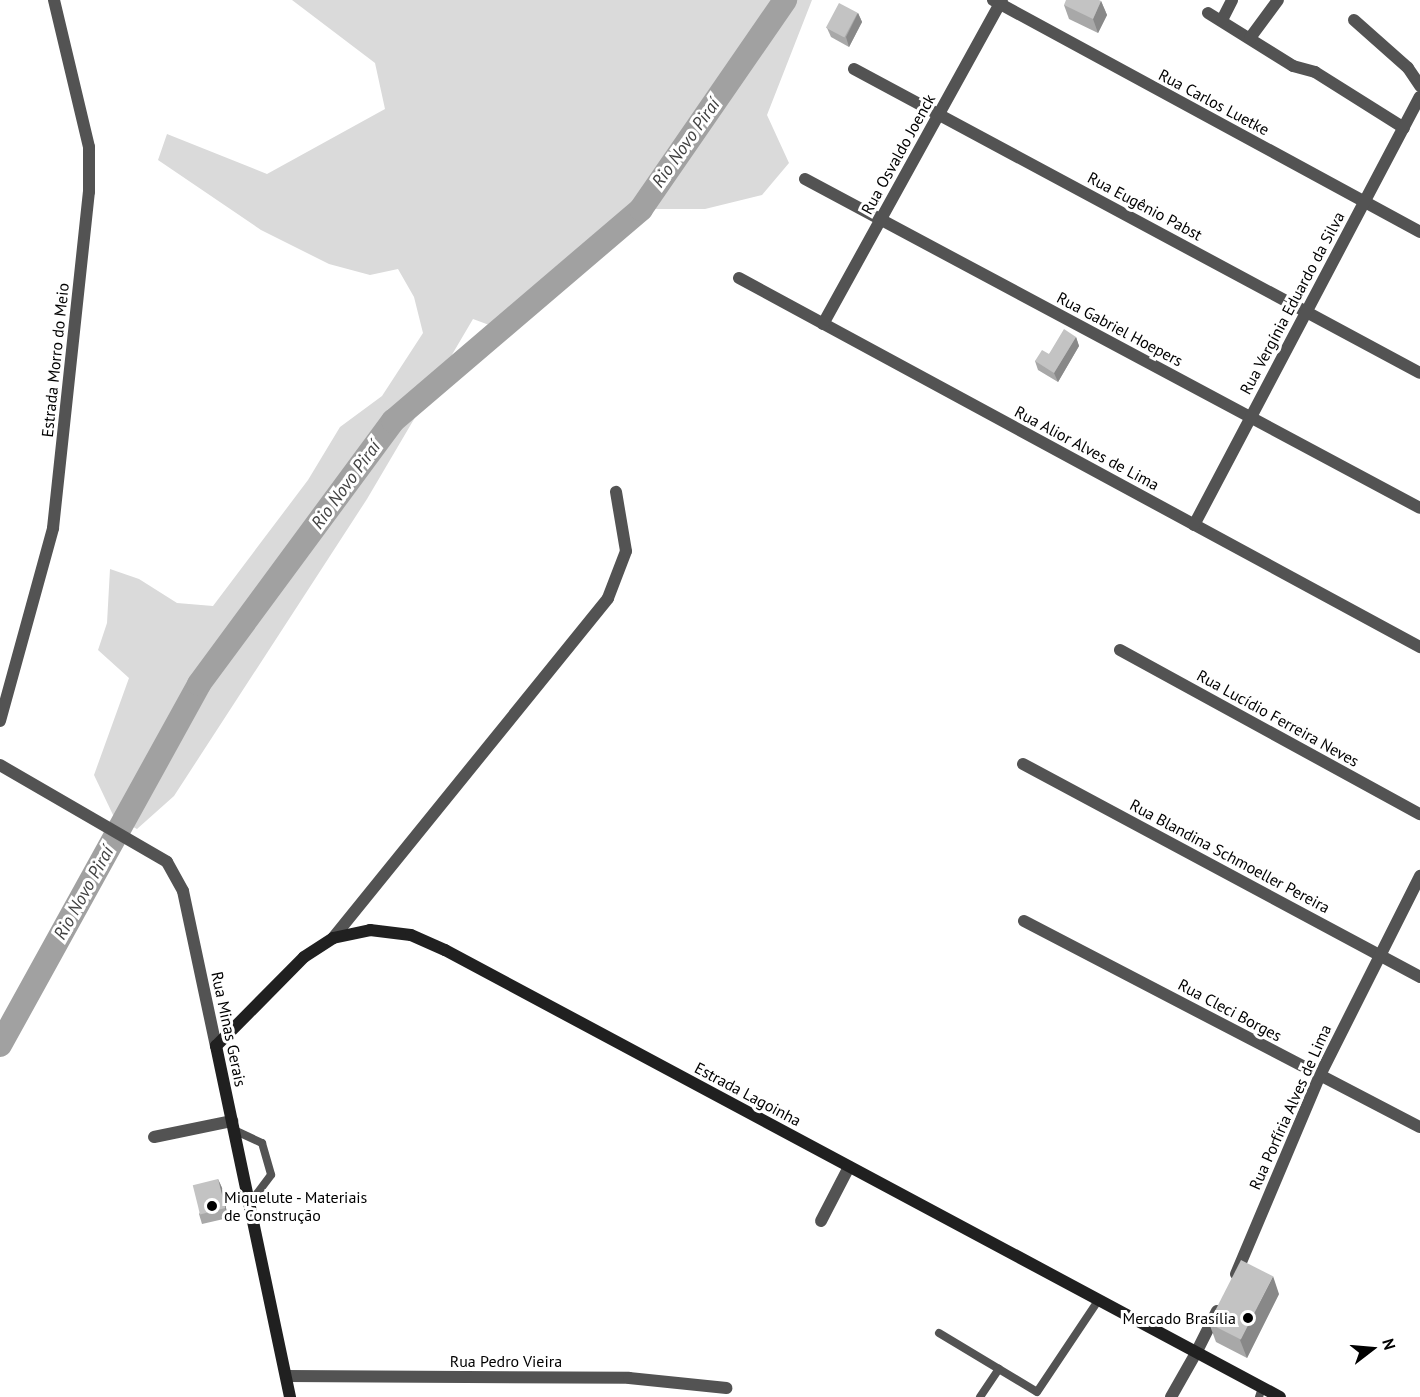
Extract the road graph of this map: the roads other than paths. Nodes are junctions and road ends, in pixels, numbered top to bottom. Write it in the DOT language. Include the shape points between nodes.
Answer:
graph roads {
  1 [pos="54,0"];
  2 [pos="1232,0"];
  3 [pos="1278,0"];
  4 [pos="998,1"];
  5 [pos="1208,13"];
  6 [pos="1222,20"];
  7 [pos="1354,20"];
  8 [pos="1250,38"];
  9 [pos="854,69"];
  10 [pos="1420,86"];
  11 [pos="1420,97"];
  12 [pos="939,114"];
  13 [pos="1404,128"];
  14 [pos="805,179"];
  15 [pos="1365,202"];
  16 [pos="881,219"];
  17 [pos="1420,232"];
  18 [pos="739,278"];
  19 [pos="1306,312"];
  20 [pos="823,324"];
  21 [pos="1420,373"];
  22 [pos="1251,417"];
  23 [pos="616,492"];
  24 [pos="1420,508"];
  25 [pos="1194,525"];
  26 [pos="1420,647"];
  27 [pos="1120,650"];
  28 [pos="0,721"];
  29 [pos="1023,764"];
  30 [pos="0,765"];
  31 [pos="1420,814"];
  32 [pos="1420,876"];
  33 [pos="1024,921"];
  34 [pos="333,938"];
  35 [pos="1379,955"];
  36 [pos="1420,976"];
  37 [pos="216,1046"];
  38 [pos="1320,1075"];
  39 [pos="233,1126"];
  40 [pos="1420,1127"];
  41 [pos="154,1137"];
  42 [pos="849,1167"];
  43 [pos="249,1204"];
  44 [pos="821,1221"];
  45 [pos="1230,1286"];
  46 [pos="1098,1301"];
  47 [pos="1222,1302"];
  48 [pos="939,1333"];
  49 [pos="1196,1353"];
  50 [pos="999,1369"];
  51 [pos="286,1377"];
  52 [pos="726,1388"];
  53 [pos="1260,1392"];
  54 [pos="290,1397"];
  55 [pos="980,1397"];
  56 [pos="1171,1397"];
  57 [pos="1280,1397"];
  1 -- 28 [label="street, Estrada Morro do Meio" via="89,147 89,192 53,528"];
  2 -- 6 [label="street"];
  3 -- 8 [label="street"];
  4 -- 12 [label="street, Rua Osvaldo Joenck"];
  4 -- 15 [label="street, Rua Carlos Luetke"];
  5 -- 6 [label="street"];
  6 -- 8 [label="street"];
  7 -- 10 [label="street" via="1408,68"];
  8 -- 13 [label="street" via="1293,66 1315,72"];
  9 -- 12 [label="street, Rua Eugênio Pabst"];
  11 -- 13 [label="street, Rua Vergínia Eduardo da Silva"];
  12 -- 16 [label="street, Rua Osvaldo Joenck"];
  12 -- 19 [label="street, Rua Eugênio Pabst"];
  13 -- 15 [label="street, Rua Vergínia Eduardo da Silva"];
  14 -- 16 [label="street, Rua Gabriel Hoepers"];
  15 -- 17 [label="street, Rua Carlos Luetke"];
  15 -- 19 [label="street, Rua Vergínia Eduardo da Silva"];
  16 -- 20 [label="street, Rua Osvaldo Joenck"];
  16 -- 22 [label="street, Rua Gabriel Hoepers"];
  18 -- 20 [label="street, Rua Alior Alves de Lima"];
  19 -- 21 [label="street, Rua Eugênio Pabst"];
  19 -- 22 [label="street, Rua Vergínia Eduardo da Silva"];
  20 -- 25 [label="street, Rua Alior Alves de Lima"];
  22 -- 24 [label="street, Rua Gabriel Hoepers"];
  22 -- 25 [label="street, Rua Vergínia Eduardo da Silva"];
  23 -- 34 [label="street" via="626,551 608,598"];
  25 -- 26 [label="street, Rua Alior Alves de Lima"];
  27 -- 31 [label="street, Rua Lucídio Ferreira Neves"];
  29 -- 35 [label="street, Rua Blandina Schmoeller Pereira"];
  30 -- 37 [label="street, Rua Minas Gerais" via="157,853 177,874"];
  32 -- 35 [label="street, Rua Porfíria Alves de Lima"];
  33 -- 38 [label="street, Rua Cleci Borges"];
  34 -- 37 [label="main road, Estrada Lagoinha" via="304,957 270,988"];
  34 -- 42 [label="main road, Estrada Lagoinha" via="370,930 392,931 427,941"];
  35 -- 36 [label="street, Rua Blandina Schmoeller Pereira"];
  35 -- 38 [label="street, Rua Porfíria Alves de Lima"];
  37 -- 39 [label="main road, Rua Minas Gerais"];
  38 -- 40 [label="street, Rua Cleci Borges"];
  38 -- 45 [label="street, Rua Porfíria Alves de Lima"];
  39 -- 41 [label="street"];
  39 -- 43 [label="main road, Rua Minas Gerais"];
  39 -- 43 [label="lane" via="261,1143 271,1175"];
  42 -- 44 [label="street"];
  42 -- 46 [label="main road, Estrada Lagoinha"];
  43 -- 51 [label="main road, Rua Minas Gerais"];
  46 -- 49 [label="main road, Estrada Lagoinha"];
  46 -- 50 [label="lane" via="1037,1392"];
  47 -- 49 [label="street"];
  48 -- 50 [label="lane"];
  49 -- 53 [label="main road, Estrada Lagoinha"];
  49 -- 56 [label="street"];
  50 -- 55 [label="lane"];
  51 -- 52 [label="street, Rua Pedro Vieira" via="629,1378"];
  51 -- 54 [label="main road, Rua Minas Gerais"];
  53 -- 57 [label="main road, Estrada Lagoinha"];
}
